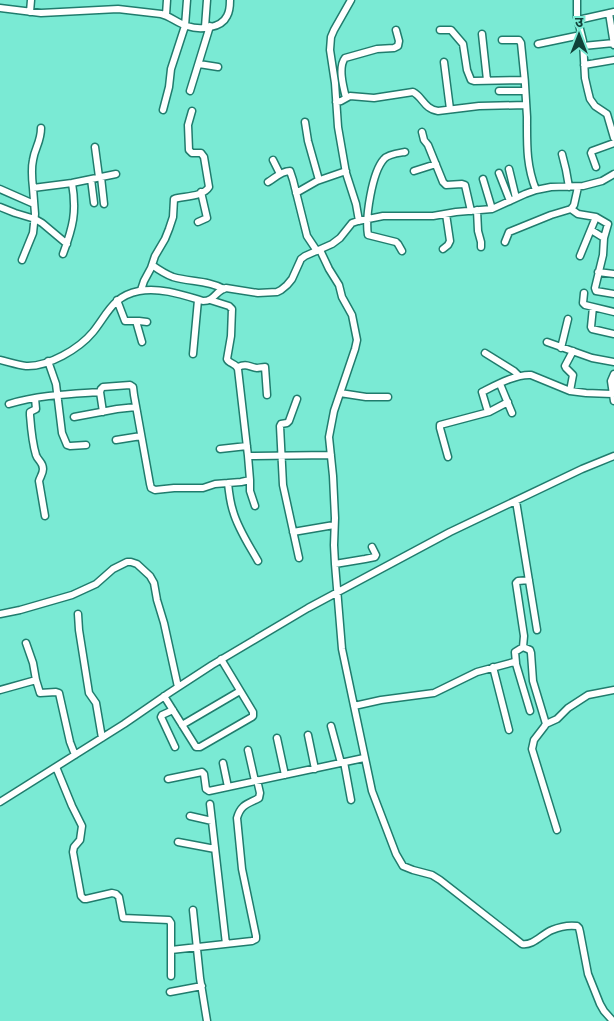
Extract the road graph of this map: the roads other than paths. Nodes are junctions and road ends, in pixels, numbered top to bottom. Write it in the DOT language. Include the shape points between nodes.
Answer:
graph roads {
  1 [pos="31,0"];
  2 [pos="167,0"];
  3 [pos="187,0"];
  4 [pos="207,0"];
  5 [pos="230,0"];
  6 [pos="351,0"];
  7 [pos="577,0"];
  8 [pos="0,8"];
  9 [pos="30,12"];
  10 [pos="611,13"];
  11 [pos="166,15"];
  12 [pos="578,20"];
  13 [pos="185,26"];
  14 [pos="207,27"];
  15 [pos="396,30"];
  16 [pos="440,30"];
  17 [pos="482,34"];
  18 [pos="581,35"];
  19 [pos="502,40"];
  20 [pos="538,44"];
  21 [pos="614,44"];
  22 [pos="583,46"];
  23 [pos="614,60"];
  24 [pos="444,62"];
  25 [pos="199,64"];
  26 [pos="584,65"];
  27 [pos="218,66"];
  28 [pos="487,80"];
  29 [pos="524,80"];
  30 [pos="190,91"];
  31 [pos="500,91"];
  32 [pos="525,91"];
  33 [pos="346,98"];
  34 [pos="336,102"];
  35 [pos="526,105"];
  36 [pos="450,109"];
  37 [pos="163,110"];
  38 [pos="192,111"];
  39 [pos="305,122"];
  40 [pos="41,128"];
  41 [pos="422,132"];
  42 [pos="614,138"];
  43 [pos="614,143"];
  44 [pos="96,147"];
  45 [pos="405,152"];
  46 [pos="562,154"];
  47 [pos="273,160"];
  48 [pos="436,164"];
  49 [pos="596,168"];
  50 [pos="509,169"];
  51 [pos="346,171"];
  52 [pos="414,171"];
  53 [pos="116,174"];
  54 [pos="280,174"];
  55 [pos="499,174"];
  56 [pos="614,174"];
  57 [pos="100,177"];
  58 [pos="91,179"];
  59 [pos="483,179"];
  60 [pos="319,180"];
  61 [pos="268,182"];
  62 [pos="72,183"];
  63 [pos="569,187"];
  64 [pos="578,187"];
  65 [pos="33,188"];
  66 [pos="0,189"];
  67 [pos="536,190"];
  68 [pos="201,192"];
  69 [pos="296,193"];
  70 [pos="513,200"];
  71 [pos="94,203"];
  72 [pos="34,204"];
  73 [pos="104,204"];
  74 [pos="0,207"];
  75 [pos="492,209"];
  76 [pos="572,209"];
  77 [pos="474,211"];
  78 [pos="446,214"];
  79 [pos="596,217"];
  80 [pos="368,219"];
  81 [pos="35,220"];
  82 [pos="359,221"];
  83 [pos="198,222"];
  84 [pos="591,230"];
  85 [pos="604,238"];
  86 [pos="505,242"];
  87 [pos="67,244"];
  88 [pos="481,246"];
  89 [pos="444,249"];
  90 [pos="318,250"];
  91 [pos="402,251"];
  92 [pos="63,254"];
  93 [pos="580,256"];
  94 [pos="22,260"];
  95 [pos="152,265"];
  96 [pos="598,272"];
  97 [pos="614,274"];
  98 [pos="140,290"];
  99 [pos="584,293"];
  100 [pos="217,294"];
  101 [pos="614,294"];
  102 [pos="117,300"];
  103 [pos="198,300"];
  104 [pos="593,307"];
  105 [pos="614,312"];
  106 [pos="568,319"];
  107 [pos="136,321"];
  108 [pos="147,322"];
  109 [pos="614,334"];
  110 [pos="142,342"];
  111 [pos="547,342"];
  112 [pos="561,348"];
  113 [pos="572,351"];
  114 [pos="484,353"];
  115 [pos="193,354"];
  116 [pos="0,360"];
  117 [pos="48,362"];
  118 [pos="614,362"];
  119 [pos="238,367"];
  120 [pos="614,374"];
  121 [pos="519,376"];
  122 [pos="500,384"];
  123 [pos="570,390"];
  124 [pos="100,392"];
  125 [pos="340,393"];
  126 [pos="267,395"];
  127 [pos="58,396"];
  128 [pos="35,398"];
  129 [pos="388,398"];
  130 [pos="613,398"];
  131 [pos="298,399"];
  132 [pos="508,402"];
  133 [pos="9,404"];
  134 [pos="136,407"];
  135 [pos="103,412"];
  136 [pos="488,412"];
  137 [pos="512,413"];
  138 [pos="74,417"];
  139 [pos="141,436"];
  140 [pos="116,440"];
  141 [pos="86,445"];
  142 [pos="247,446"];
  143 [pos="220,449"];
  144 [pos="281,455"];
  145 [pos="331,455"];
  146 [pos="248,456"];
  147 [pos="614,456"];
  148 [pos="448,457"];
  149 [pos="250,480"];
  150 [pos="228,483"];
  151 [pos="516,500"];
  152 [pos="255,506"];
  153 [pos="45,516"];
  154 [pos="334,525"];
  155 [pos="294,532"];
  156 [pos="372,547"];
  157 [pos="299,558"];
  158 [pos="258,561"];
  159 [pos="335,564"];
  160 [pos="529,580"];
  161 [pos="337,592"];
  162 [pos="0,614"];
  163 [pos="78,614"];
  164 [pos="537,630"];
  165 [pos="26,643"];
  166 [pos="523,647"];
  167 [pos="221,659"];
  168 [pos="516,662"];
  169 [pos="493,667"];
  170 [pos="36,680"];
  171 [pos="178,687"];
  172 [pos="0,690"];
  173 [pos="614,690"];
  174 [pos="240,691"];
  175 [pos="164,696"];
  176 [pos="354,706"];
  177 [pos="173,710"];
  178 [pos="530,711"];
  179 [pos="546,724"];
  180 [pos="182,725"];
  181 [pos="331,726"];
  182 [pos="509,730"];
  183 [pos="308,735"];
  184 [pos="102,738"];
  185 [pos="278,738"];
  186 [pos="175,747"];
  187 [pos="248,750"];
  188 [pos="75,755"];
  189 [pos="364,758"];
  190 [pos="223,763"];
  191 [pos="342,763"];
  192 [pos="56,767"];
  193 [pos="315,769"];
  194 [pos="285,775"];
  195 [pos="168,779"];
  196 [pos="256,781"];
  197 [pos="228,787"];
  198 [pos="351,800"];
  199 [pos="0,802"];
  200 [pos="210,804"];
  201 [pos="190,816"];
  202 [pos="212,820"];
  203 [pos="557,830"];
  204 [pos="178,842"];
  205 [pos="215,849"];
  206 [pos="193,910"];
  207 [pos="226,944"];
  208 [pos="197,948"];
  209 [pos="171,950"];
  210 [pos="171,976"];
  211 [pos="202,986"];
  212 [pos="170,992"];
  213 [pos="207,1021"];
  214 [pos="613,1021"];
  1 -- 9 [label="street"];
  2 -- 11 [label="street"];
  3 -- 13 [label="street"];
  4 -- 14 [label="street"];
  5 -- 14 [label="street" via="223,22"];
  6 -- 34 [label="street" via="331,37"];
  7 -- 12 [label="street"];
  8 -- 9 [label="street"];
  9 -- 11 [label="street" via="118,9"];
  10 -- 12 [label="street"];
  10 -- 21 [label="street"];
  11 -- 13 [label="street"];
  12 -- 18 [label="street"];
  13 -- 14 [label="street"];
  13 -- 37 [label="street" via="171,69"];
  14 -- 25 [label="street"];
  15 -- 33 [label="street" via="398,46 344,60"];
  16 -- 28 [label="street" via="451,30 463,44 471,80"];
  17 -- 28 [label="street"];
  18 -- 20 [label="street"];
  18 -- 22 [label="street"];
  19 -- 29 [label="street" via="521,41"];
  21 -- 22 [label="street"];
  22 -- 26 [label="street"];
  23 -- 26 [label="street"];
  24 -- 36 [label="street"];
  25 -- 27 [label="street"];
  25 -- 30 [label="street"];
  26 -- 42 [label="street" via="590,99 607,114"];
  28 -- 29 [label="street"];
  29 -- 32 [label="street"];
  31 -- 32 [label="street"];
  32 -- 35 [label="street"];
  33 -- 34 [label="street"];
  33 -- 36 [label="street" via="413,92 432,110"];
  34 -- 51 [label="street"];
  35 -- 36 [label="street"];
  35 -- 67 [label="street" via="528,159"];
  38 -- 68 [label="street" via="188,125 189,150 203,154 208,175 208,189"];
  39 -- 60 [label="street"];
  40 -- 65 [label="street" via="32,165"];
  41 -- 48 [label="street"];
  43 -- 49 [label="street" via="592,151"];
  44 -- 57 [label="street"];
  45 -- 80 [label="street" via="383,160 369,201"];
  46 -- 63 [label="street"];
  47 -- 54 [label="street"];
  48 -- 52 [label="street"];
  48 -- 77 [label="street" via="444,185 466,186"];
  50 -- 70 [label="street"];
  51 -- 60 [label="street"];
  51 -- 82 [label="street"];
  53 -- 57 [label="street"];
  54 -- 61 [label="street"];
  54 -- 69 [label="street" via="290,172"];
  55 -- 70 [label="street"];
  56 -- 64 [label="street" via="602,181"];
  57 -- 58 [label="street"];
  57 -- 73 [label="street"];
  58 -- 62 [label="street"];
  58 -- 71 [label="street"];
  59 -- 75 [label="street"];
  60 -- 69 [label="street"];
  62 -- 65 [label="street"];
  62 -- 87 [label="street" via="75,206"];
  63 -- 64 [label="street"];
  63 -- 67 [label="street"];
  64 -- 76 [label="street"];
  65 -- 72 [label="street"];
  66 -- 72 [label="street"];
  67 -- 70 [label="street"];
  68 -- 83 [label="street" via="207,218"];
  68 -- 95 [label="street" via="173,200 173,217"];
  69 -- 90 [label="street" via="307,236"];
  70 -- 75 [label="street"];
  72 -- 81 [label="street"];
  74 -- 81 [label="street"];
  75 -- 77 [label="street"];
  76 -- 79 [label="street" via="578,214"];
  76 -- 86 [label="street" via="509,232"];
  77 -- 78 [label="street"];
  77 -- 88 [label="street"];
  78 -- 80 [label="street"];
  78 -- 89 [label="street" via="450,241"];
  79 -- 84 [label="street"];
  79 -- 85 [label="street" via="608,224"];
  80 -- 82 [label="street"];
  80 -- 91 [label="street" via="368,235 396,242"];
  81 -- 87 [label="street"];
  81 -- 94 [label="street"];
  82 -- 90 [label="street" via="352,223 332,244"];
  84 -- 85 [label="street"];
  84 -- 93 [label="street"];
  85 -- 96 [label="street"];
  87 -- 92 [label="street"];
  90 -- 100 [label="street" via="301,259 292,279 277,292 235,289"];
  90 -- 125 [label="street" via="339,285 352,315 357,340"];
  95 -- 98 [label="street"];
  95 -- 100 [label="street" via="174,277 213,284"];
  96 -- 97 [label="street"];
  96 -- 101 [label="street" via="595,290"];
  98 -- 102 [label="street"];
  98 -- 103 [label="street" via="161,290"];
  99 -- 104 [label="street" via="584,304"];
  100 -- 103 [label="street"];
  100 -- 119 [label="street" via="232,309 227,358"];
  102 -- 107 [label="street" via="125,322"];
  102 -- 117 [label="street" via="83,342"];
  103 -- 115 [label="street"];
  104 -- 105 [label="street"];
  104 -- 109 [label="street" via="592,329"];
  106 -- 112 [label="street"];
  107 -- 108 [label="street"];
  107 -- 110 [label="street"];
  111 -- 112 [label="street"];
  112 -- 113 [label="street"];
  113 -- 118 [label="street"];
  113 -- 123 [label="street" via="565,366 573,375"];
  114 -- 121 [label="street"];
  116 -- 117 [label="street" via="28,366"];
  117 -- 127 [label="street"];
  119 -- 126 [label="street" via="264,367"];
  119 -- 142 [label="street"];
  120 -- 130 [label="street" via="611,382"];
  121 -- 122 [label="street"];
  121 -- 123 [label="street" via="531,375"];
  122 -- 132 [label="street"];
  122 -- 136 [label="street" via="482,392"];
  123 -- 130 [label="street"];
  124 -- 127 [label="street"];
  124 -- 134 [label="street" via="103,387 130,385"];
  124 -- 135 [label="street"];
  125 -- 129 [label="street"];
  125 -- 145 [label="street" via="330,424"];
  127 -- 128 [label="street"];
  127 -- 141 [label="street" via="62,433 67,445"];
  128 -- 133 [label="street"];
  128 -- 153 [label="street" via="36,409 30,415 36,456 42,462 39,481"];
  131 -- 144 [label="street" via="289,421 280,425"];
  132 -- 136 [label="street"];
  132 -- 137 [label="street"];
  134 -- 135 [label="street"];
  134 -- 139 [label="street"];
  135 -- 138 [label="street"];
  136 -- 148 [label="street" via="440,425"];
  139 -- 140 [label="street"];
  139 -- 150 [label="street" via="153,489 203,488"];
  142 -- 143 [label="street"];
  142 -- 146 [label="street"];
  144 -- 145 [label="street"];
  144 -- 146 [label="street"];
  144 -- 155 [label="street" via="283,485"];
  145 -- 154 [label="street"];
  146 -- 149 [label="street"];
  147 -- 151 [label="street"];
  149 -- 150 [label="street"];
  149 -- 152 [label="street"];
  150 -- 158 [label="street" via="237,522"];
  151 -- 160 [label="street"];
  151 -- 161 [label="street"];
  154 -- 155 [label="street"];
  154 -- 159 [label="street"];
  155 -- 157 [label="street"];
  156 -- 159 [label="street" via="374,557"];
  159 -- 161 [label="street"];
  160 -- 164 [label="street"];
  160 -- 166 [label="street" via="516,583"];
  161 -- 167 [label="street"];
  161 -- 176 [label="street" via="342,649"];
  162 -- 171 [label="street" via="72,595 96,584 122,564 138,564 154,583"];
  163 -- 184 [label="street" via="89,693 96,703"];
  165 -- 170 [label="street"];
  166 -- 168 [label="street" via="515,652"];
  166 -- 179 [label="street" via="531,653 533,681"];
  167 -- 171 [label="street"];
  167 -- 174 [label="street"];
  168 -- 169 [label="street"];
  168 -- 178 [label="street"];
  169 -- 176 [label="street" via="434,692"];
  169 -- 182 [label="street"];
  170 -- 172 [label="street"];
  170 -- 188 [label="street" via="40,693 59,693"];
  171 -- 175 [label="street"];
  173 -- 179 [label="street" via="588,695"];
  174 -- 180 [label="street"];
  174 -- 180 [label="street" via="253,712 252,717 198,747"];
  175 -- 177 [label="street"];
  175 -- 184 [label="street"];
  176 -- 189 [label="street"];
  177 -- 180 [label="street"];
  177 -- 186 [label="street" via="161,717"];
  179 -- 203 [label="street" via="534,740 532,749"];
  181 -- 191 [label="street"];
  183 -- 193 [label="street"];
  184 -- 188 [label="street"];
  185 -- 194 [label="street"];
  187 -- 196 [label="street"];
  188 -- 192 [label="street"];
  189 -- 191 [label="street"];
  189 -- 214 [label="street" via="372,791 403,866 440,880 524,945 552,930 577,926 588,974 600,1004"];
  190 -- 197 [label="street"];
  191 -- 193 [label="street"];
  191 -- 198 [label="street"];
  192 -- 199 [label="street"];
  192 -- 209 [label="street" via="82,826 80,840 73,852 82,898 116,894 123,918 169,920"];
  193 -- 194 [label="street"];
  194 -- 196 [label="street"];
  195 -- 197 [label="street" via="202,772 207,790"];
  196 -- 197 [label="street"];
  196 -- 207 [label="street" via="259,798 246,804 237,818 242,869 256,937 252,941"];
  200 -- 202 [label="street"];
  201 -- 202 [label="street"];
  202 -- 205 [label="street"];
  204 -- 205 [label="street"];
  205 -- 207 [label="street"];
  206 -- 208 [label="street"];
  207 -- 208 [label="street"];
  208 -- 209 [label="street"];
  208 -- 211 [label="street"];
  209 -- 210 [label="street"];
  211 -- 212 [label="street"];
  211 -- 213 [label="street"];
}
